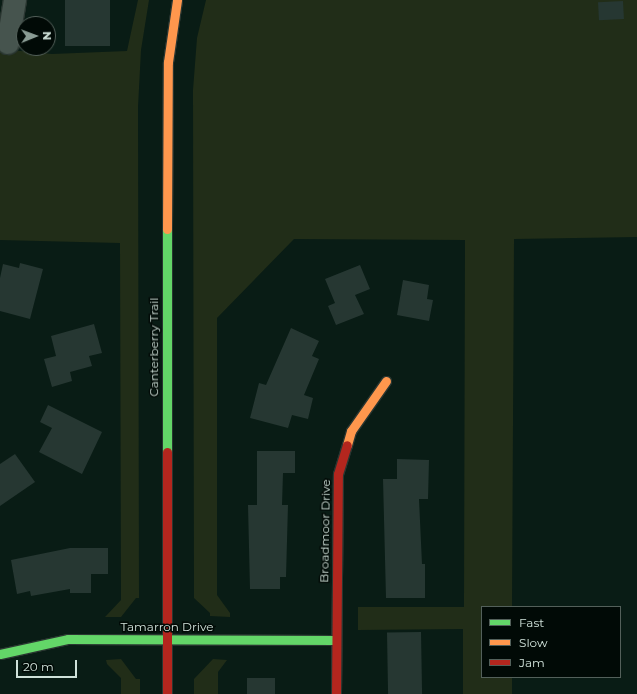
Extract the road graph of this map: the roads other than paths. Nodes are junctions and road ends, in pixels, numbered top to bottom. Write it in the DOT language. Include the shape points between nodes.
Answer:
graph roads {
  1 [pos="15,0"];
  2 [pos="177,0"];
  3 [pos="8,43"];
  4 [pos="386,381"];
  5 [pos="166,639"];
  6 [pos="335,640"];
  7 [pos="0,654"];
  8 [pos="167,694"];
  9 [pos="336,694"];
  1 -- 3 [label="street"];
  2 -- 5 [label="street, Canterberry Trail" via="167,80"];
  4 -- 6 [label="street, Broadmoor Drive" via="351,432 338,474"];
  5 -- 6 [label="street, Tamarron Drive"];
  5 -- 7 [label="street, Tamarron Drive" via="68,639"];
  5 -- 8 [label="street, Canterberry Trail"];
  6 -- 9 [label="street, Broadmoor Drive"];
}
